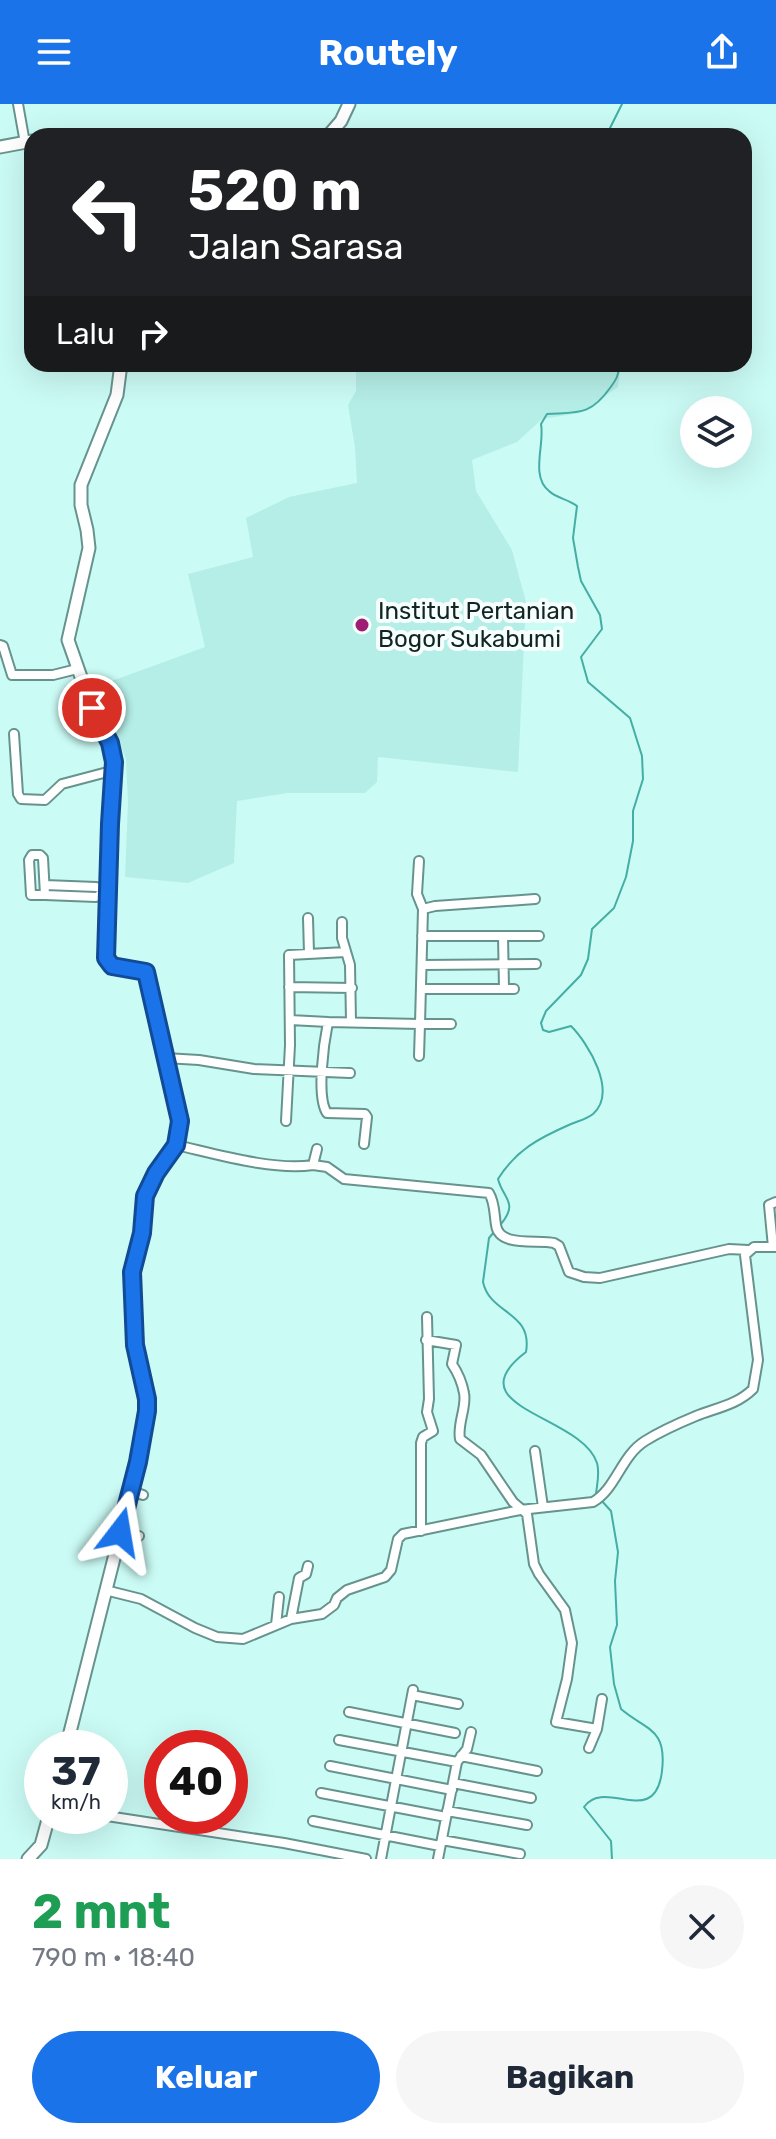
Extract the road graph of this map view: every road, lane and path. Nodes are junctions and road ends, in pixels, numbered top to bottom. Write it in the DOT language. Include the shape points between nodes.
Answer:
graph roads {
  1 [pos="18,104"];
  2 [pos="349,104"];
  3 [pos="24,128"];
  4 [pos="335,128"];
  5 [pos="24,143"];
  6 [pos="0,147"];
  7 [pos="120,372"];
  8 [pos="0,645"];
  9 [pos="77,669"];
  10 [pos="14,734"];
  11 [pos="115,770"];
  12 [pos="419,861"];
  13 [pos="45,885"];
  14 [pos="108,891"];
  15 [pos="45,895"];
  16 [pos="535,899"];
  17 [pos="423,909"];
  18 [pos="308,918"];
  19 [pos="342,922"];
  20 [pos="422,936"];
  21 [pos="503,936"];
  22 [pos="539,936"];
  23 [pos="346,952"];
  24 [pos="309,953"];
  25 [pos="503,963"];
  26 [pos="536,964"];
  27 [pos="422,965"];
  28 [pos="289,987"];
  29 [pos="352,988"];
  30 [pos="421,989"];
  31 [pos="290,1020"];
  32 [pos="351,1021"];
  33 [pos="328,1022"];
  34 [pos="420,1024"];
  35 [pos="451,1024"];
  36 [pos="419,1056"];
  37 [pos="165,1058"];
  38 [pos="288,1069"];
  39 [pos="323,1072"];
  40 [pos="350,1073"];
  41 [pos="286,1121"];
  42 [pos="364,1144"];
  43 [pos="176,1145"];
  44 [pos="317,1149"];
  45 [pos="313,1165"];
  46 [pos="776,1202"];
  47 [pos="774,1247"];
  48 [pos="748,1250"];
  49 [pos="427,1317"];
  50 [pos="426,1340"];
  51 [pos="535,1451"];
  52 [pos="131,1491"];
  53 [pos="143,1495"];
  54 [pos="543,1507"];
  55 [pos="520,1510"];
  56 [pos="421,1531"];
  57 [pos="120,1532"];
  58 [pos="139,1536"];
  59 [pos="308,1566"];
  60 [pos="105,1590"];
  61 [pos="279,1597"];
  62 [pos="291,1619"];
  63 [pos="276,1625"];
  64 [pos="602,1699"];
  65 [pos="458,1704"];
  66 [pos="349,1712"];
  67 [pos="406,1724"];
  68 [pos="597,1729"];
  69 [pos="70,1730"];
  70 [pos="471,1732"];
  71 [pos="455,1733"];
  72 [pos="339,1740"];
  73 [pos="589,1748"];
  74 [pos="401,1752"];
  75 [pos="459,1759"];
  76 [pos="330,1766"];
  77 [pos="537,1771"];
  78 [pos="395,1779"];
  79 [pos="452,1786"];
  80 [pos="321,1793"];
  81 [pos="531,1798"];
  82 [pos="391,1806"];
  83 [pos="447,1814"];
  84 [pos="128,1820"];
  85 [pos="313,1821"];
  86 [pos="527,1825"];
  87 [pos="44,1834"];
  88 [pos="386,1836"];
  89 [pos="441,1843"];
  90 [pos="324,1855"];
  91 [pos="520,1855"];
  92 [pos="353,1858"];
  93 [pos="28,1859"];
  94 [pos="366,1859"];
  95 [pos="381,1859"];
  96 [pos="438,1859"];
  1 -- 3 [label="street"];
  2 -- 4 [label="street"];
  5 -- 6 [label="street"];
  7 -- 9 [label="street" via="117,395 81,485 89,548 68,640"];
  8 -- 9 [label="street" via="12,675"];
  9 -- 11 [label="street" via="110,743"];
  10 -- 11 [label="street" via="21,799 45,800 62,784"];
  11 -- 14 [label="street"];
  12 -- 17 [label="street" via="417,894"];
  13 -- 14 [label="street"];
  13 -- 15 [label="street"];
  13 -- 15 [label="street" via="42,857 32,855 31,895"];
  14 -- 15 [label="street" via="96,897"];
  14 -- 37 [label="street" via="107,962 146,972"];
  16 -- 17 [label="street"];
  17 -- 20 [label="street"];
  18 -- 24 [label="street"];
  19 -- 23 [label="street"];
  20 -- 21 [label="street"];
  20 -- 27 [label="street"];
  21 -- 22 [label="street"];
  21 -- 25 [label="street"];
  23 -- 24 [label="street"];
  23 -- 29 [label="street"];
  24 -- 28 [label="street" via="289,955"];
  25 -- 26 [label="street"];
  25 -- 27 [label="street"];
  25 -- 30 [label="street" via="509,989"];
  27 -- 30 [label="street"];
  28 -- 29 [label="street"];
  28 -- 31 [label="street"];
  29 -- 32 [label="street"];
  30 -- 34 [label="street"];
  31 -- 33 [label="street"];
  31 -- 38 [label="street"];
  32 -- 33 [label="street"];
  32 -- 34 [label="street"];
  33 -- 39 [label="street"];
  34 -- 35 [label="street"];
  34 -- 36 [label="street"];
  37 -- 38 [label="street"];
  37 -- 43 [label="street" via="180,1121"];
  38 -- 39 [label="street"];
  38 -- 41 [label="street"];
  39 -- 40 [label="street"];
  39 -- 42 [label="street" via="325,1110 365,1114"];
  43 -- 45 [label="street" via="244,1160"];
  43 -- 52 [label="street" via="145,1196 132,1272 135,1345 147,1399"];
  44 -- 45 [label="street"];
  45 -- 48 [label="street" via="344,1179 489,1193 501,1236 554,1243 569,1272 584,1277 729,1249"];
  46 -- 47 [label="street" via="769,1205"];
  47 -- 48 [label="street"];
  48 -- 54 [label="street" via="758,1360 753,1389 726,1407 644,1441 593,1502"];
  49 -- 50 [label="street"];
  50 -- 55 [label="street" via="456,1344 452,1364 465,1394 460,1439 481,1455"];
  50 -- 56 [label="street" via="427,1412 433,1431 421,1443"];
  51 -- 54 [label="street"];
  52 -- 53 [label="street"];
  52 -- 57 [label="street"];
  54 -- 55 [label="street"];
  55 -- 56 [label="street"];
  55 -- 68 [label="street" via="529,1518 534,1564 565,1610 572,1643 556,1722"];
  56 -- 62 [label="street" via="400,1536 385,1577 347,1590 322,1614"];
  57 -- 58 [label="street"];
  57 -- 60 [label="street"];
  59 -- 62 [label="street" via="299,1578"];
  60 -- 63 [label="street" via="141,1599 217,1637 243,1639"];
  60 -- 69 [label="street"];
  61 -- 63 [label="street"];
  62 -- 63 [label="street"];
  64 -- 68 [label="street"];
  65 -- 67 [label="street" via="412,1692"];
  66 -- 67 [label="street"];
  67 -- 71 [label="street"];
  67 -- 74 [label="street"];
  68 -- 73 [label="street"];
  70 -- 75 [label="street"];
  72 -- 74 [label="street"];
  74 -- 75 [label="street"];
  74 -- 78 [label="street"];
  75 -- 77 [label="street"];
  75 -- 79 [label="street"];
  76 -- 78 [label="street"];
  78 -- 79 [label="street"];
  78 -- 82 [label="street"];
  79 -- 81 [label="street"];
  79 -- 83 [label="street"];
  80 -- 82 [label="street"];
  82 -- 83 [label="street"];
  82 -- 88 [label="street"];
  83 -- 86 [label="street"];
  83 -- 89 [label="street"];
  84 -- 90 [label="street"];
  85 -- 88 [label="street"];
  87 -- 93 [label="street"];
  88 -- 89 [label="street"];
  88 -- 95 [label="street"];
  89 -- 91 [label="street"];
  89 -- 96 [label="street"];
  90 -- 92 [label="street"];
  92 -- 94 [label="street"];
}
